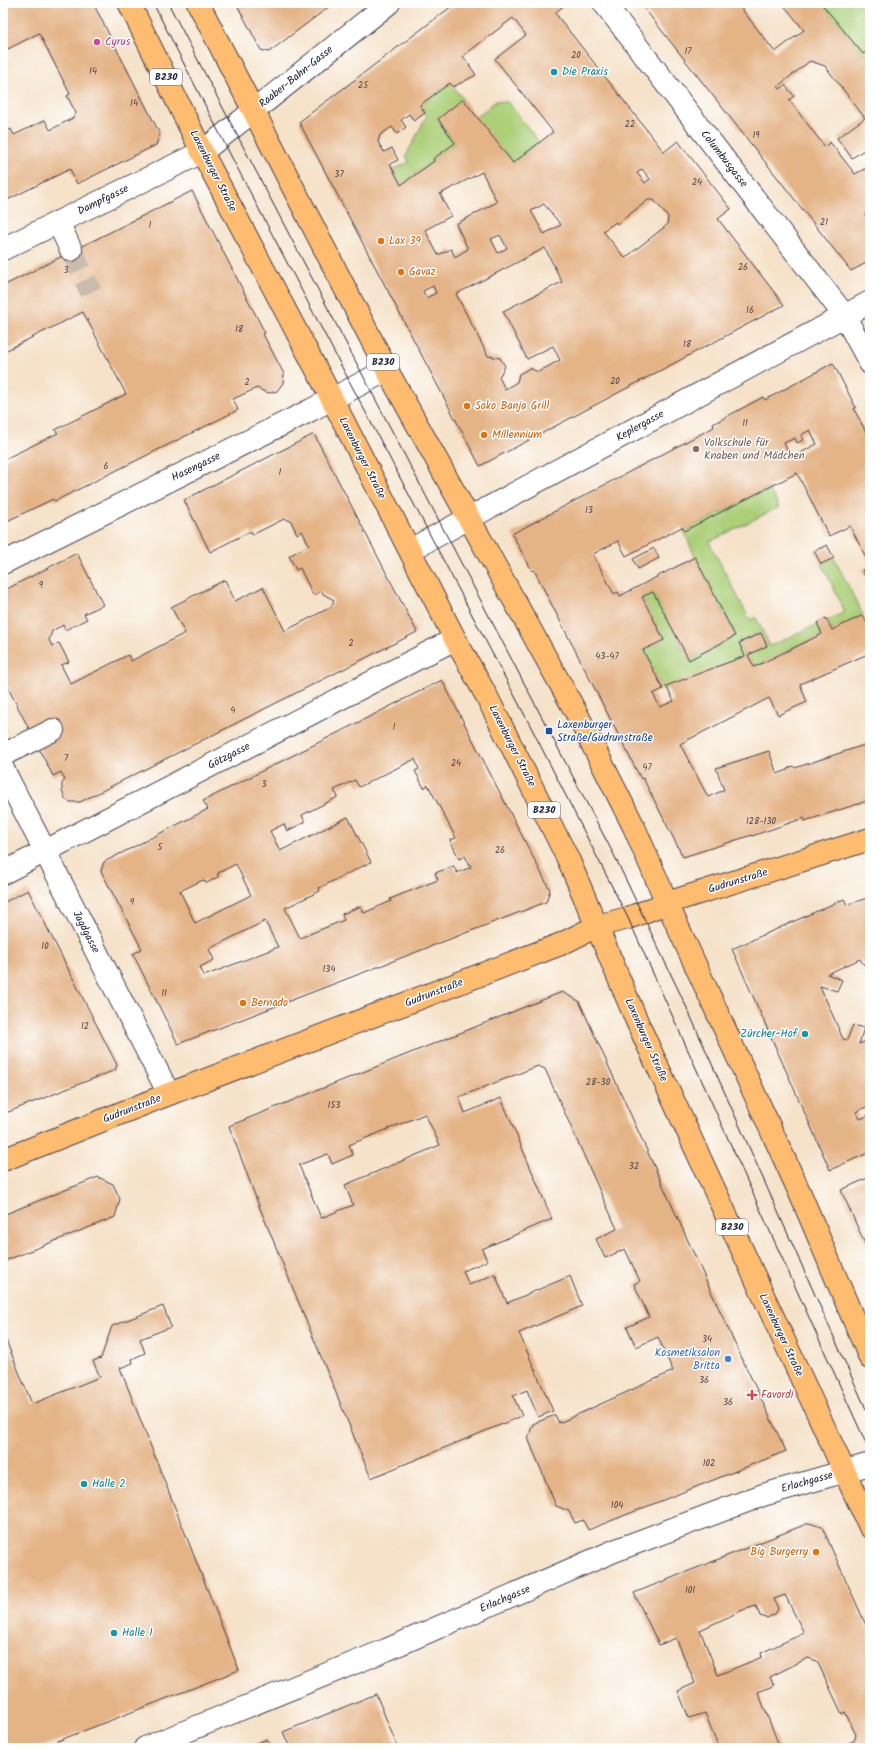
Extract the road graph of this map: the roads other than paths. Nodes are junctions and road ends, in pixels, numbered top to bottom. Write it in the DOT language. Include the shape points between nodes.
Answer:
graph roads {
  1 [pos="129,3"];
  2 [pos="198,3"];
  3 [pos="604,3"];
  4 [pos="386,4"];
  5 [pos="254,110"];
  6 [pos="202,152"];
  7 [pos="58,222"];
  8 [pos="3,249"];
  9 [pos="71,250"];
  10 [pos="870,302"];
  11 [pos="844,315"];
  12 [pos="870,363"];
  13 [pos="387,370"];
  14 [pos="332,399"];
  15 [pos="469,519"];
  16 [pos="410,550"];
  17 [pos="3,563"];
  18 [pos="455,639"];
  19 [pos="53,730"];
  20 [pos="3,755"];
  21 [pos="3,769"];
  22 [pos="870,839"];
  23 [pos="44,851"];
  24 [pos="3,873"];
  25 [pos="667,903"];
  26 [pos="597,926"];
  27 [pos="169,1094"];
  28 [pos="3,1160"];
  29 [pos="870,1358"];
  30 [pos="870,1464"];
  31 [pos="844,1471"];
  32 [pos="870,1527"];
  33 [pos="145,1748"];
  1 -- 6 [label="main road, Laxenburger Straße / B230"];
  2 -- 5 [label="main road, B230"];
  3 -- 11 [label="street, Columbusgasse"];
  4 -- 5 [label="street, Raaber-Bahn-Gasse"];
  5 -- 6 [label="street, Raaber-Bahn-Gasse"];
  5 -- 13 [label="main road, B230"];
  6 -- 7 [label="street, Dampfgasse"];
  6 -- 14 [label="main road, Laxenburger Straße / B230"];
  7 -- 8 [label="street, Dampfgasse"];
  7 -- 9 [label="street"];
  10 -- 11 [label="street, Keplergasse"];
  11 -- 12 [label="street, Columbusgasse"];
  11 -- 15 [label="street, Keplergasse"];
  13 -- 14 [label="street, Hasengasse"];
  13 -- 15 [label="main road, B230"];
  14 -- 16 [label="main road, Laxenburger Straße / B230"];
  14 -- 17 [label="street, Hasengasse"];
  15 -- 16 [label="street, Keplergasse"];
  15 -- 25 [label="main road, B230" via="578,716 634,827"];
  16 -- 18 [label="main road, Laxenburger Straße / B230"];
  18 -- 23 [label="street, Götzgasse"];
  18 -- 26 [label="main road, Laxenburger Straße / B230" via="563,848"];
  19 -- 20 [label="street"];
  21 -- 23 [label="street, Jagdgasse"];
  22 -- 25 [label="main road, Gudrunstraße"];
  23 -- 24 [label="street, Götzgasse"];
  23 -- 27 [label="street, Jagdgasse"];
  25 -- 26 [label="main road, Gudrunstraße" via="628,918"];
  25 -- 29 [label="main road, B230" via="799,1191"];
  26 -- 27 [label="main road, Gudrunstraße" via="533,955"];
  26 -- 31 [label="main road, Laxenburger Straße / B230" via="639,1026"];
  27 -- 28 [label="main road, Gudrunstraße"];
  30 -- 31 [label="street, Erlachgasse"];
  31 -- 32 [label="main road, Laxenburger Straße / B230"];
  31 -- 33 [label="street, Erlachgasse" via="763,1495 614,1551 386,1650"];
}
